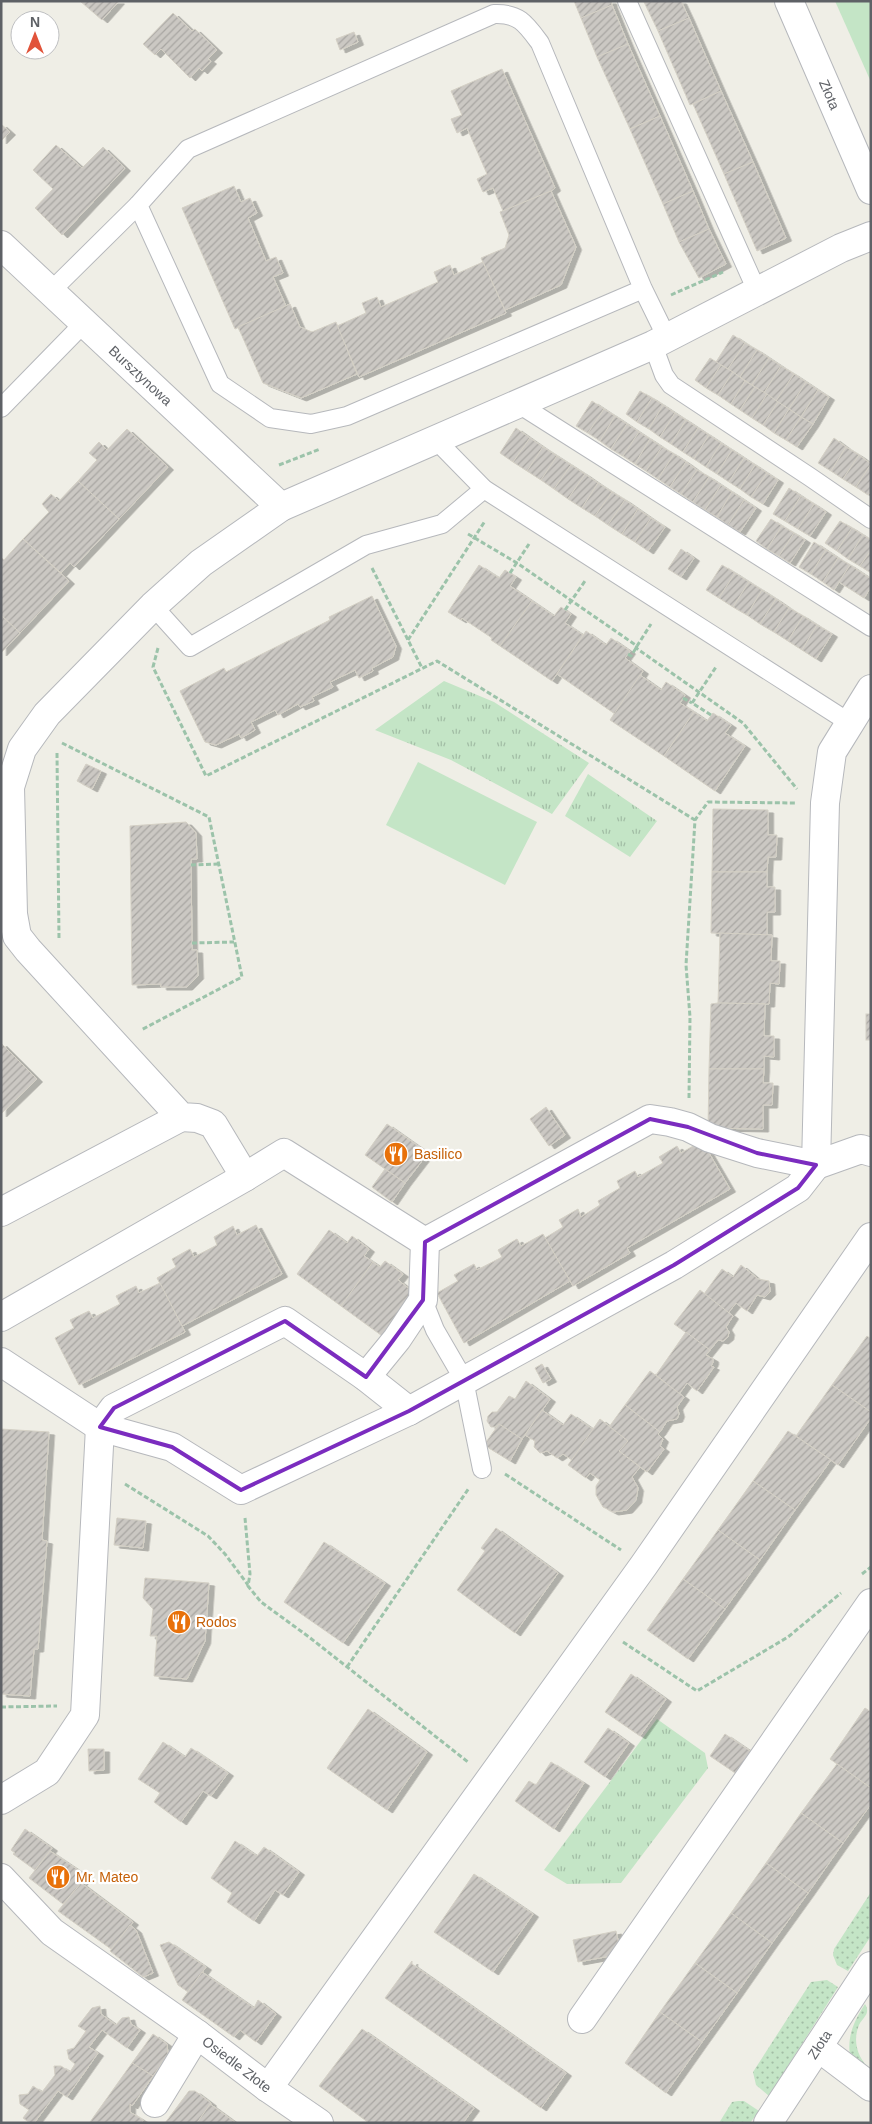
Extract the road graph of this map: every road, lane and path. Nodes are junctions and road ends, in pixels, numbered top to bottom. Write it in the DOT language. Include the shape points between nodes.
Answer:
graph roads {
  1 [pos="627,1"];
  2 [pos="789,1"];
  3 [pos="871,190"];
  4 [pos="138,205"];
  5 [pos="871,236"];
  6 [pos="1,245"];
  7 [pos="643,289"];
  8 [pos="51,291"];
  9 [pos="756,291"];
  10 [pos="84,322"];
  11 [pos="660,342"];
  12 [pos="517,403"];
  13 [pos="1,408"];
  14 [pos="436,440"];
  15 [pos="484,489"];
  16 [pos="500,499"];
  17 [pos="281,507"];
  18 [pos="871,519"];
  19 [pos="442,524"];
  20 [pos="542,525"];
  21 [pos="475,538"];
  22 [pos="362,548"];
  23 [pos="598,561"];
  24 [pos="517,563"];
  25 [pos="510,573"];
  26 [pos="571,601"];
  27 [pos="663,604"];
  28 [pos="565,610"];
  29 [pos="161,615"];
  30 [pos="871,627"];
  31 [pos="408,640"];
  32 [pos="730,646"];
  33 [pos="636,647"];
  34 [pos="628,654"];
  35 [pos="422,668"];
  36 [pos="871,688"];
  37 [pos="699,693"];
  38 [pos="683,698"];
  39 [pos="692,703"];
  40 [pos="711,715"];
  41 [pos="850,723"];
  42 [pos="57,740"];
  43 [pos="56,752"];
  44 [pos="816,803"];
  45 [pos="695,820"];
  46 [pos="218,864"];
  47 [pos="191,865"];
  48 [pos="59,942"];
  49 [pos="192,942"];
  50 [pos="234,942"];
  51 [pos="136,1033"];
  52 [pos="181,1117"];
  53 [pos="688,1127"];
  54 [pos="871,1152"];
  55 [pos="816,1165"];
  56 [pos="245,1178"];
  57 [pos="1,1212"];
  58 [pos="871,1238"];
  59 [pos="425,1242"];
  60 [pos="423,1300"];
  61 [pos="1,1317"];
  62 [pos="1,1362"];
  63 [pos="366,1377"];
  64 [pos="464,1380"];
  65 [pos="409,1411"];
  66 [pos="100,1427"];
  67 [pos="98,1468"];
  68 [pos="482,1469"];
  69 [pos="241,1490"];
  70 [pos="644,1564"];
  71 [pos="871,1567"];
  72 [pos="856,1580"];
  73 [pos="248,1586"];
  74 [pos="848,1586"];
  75 [pos="871,1603"];
  76 [pos="599,1626"];
  77 [pos="347,1667"];
  78 [pos="32,1706"];
  79 [pos="1,1707"];
  80 [pos="490,1780"];
  81 [pos="1,1800"];
  82 [pos="1,1878"];
  83 [pos="871,1966"];
  84 [pos="582,2019"];
  85 [pos="197,2034"];
  86 [pos="818,2047"];
  87 [pos="871,2087"];
  88 [pos="268,2088"];
  89 [pos="155,2103"];
  90 [pos="319,2123"];
  91 [pos="768,2123"];
  1 -- 9 [label="lane"];
  2 -- 3 [label="street, Złota"];
  4 -- 7 [label="lane" via="220,384 270,418 312,424 347,416"];
  4 -- 7 [label="lane" via="188,149 494,14 505,13 517,17 529,27 540,43"];
  4 -- 8 [label="lane"];
  5 -- 9 [label="street"];
  6 -- 8 [label="street, Bursztynowa"];
  7 -- 11 [label="lane"];
  8 -- 10 [label="street, Bursztynowa"];
  9 -- 11 [label="street"];
  10 -- 13 [label="lane"];
  10 -- 17 [label="street, Bursztynowa"];
  11 -- 12 [label="street"];
  11 -- 18 [label="lane" via="664,375 671,385"];
  12 -- 14 [label="street"];
  12 -- 30 [label="lane"];
  14 -- 15 [label="lane"];
  14 -- 17 [label="street"];
  15 -- 16 [label="lane"];
  15 -- 19 [label="lane"];
  16 -- 20 [label="lane"];
  16 -- 21 [label="path"];
  17 -- 29 [label="street" via="201,563"];
  19 -- 21 [label="path"];
  19 -- 22 [label="lane"];
  20 -- 23 [label="lane"];
  20 -- 24 [label="path"];
  21 -- 24 [label="path"];
  21 -- 31 [label="path"];
  22 -- 29 [label="lane" via="190,647"];
  22 -- 31 [label="path"];
  23 -- 26 [label="path"];
  23 -- 27 [label="lane"];
  24 -- 25 [label="path"];
  24 -- 26 [label="path"];
  26 -- 28 [label="path"];
  26 -- 33 [label="path"];
  27 -- 32 [label="lane"];
  27 -- 33 [label="path"];
  29 -- 35 [label="path" via="160,640 153,667 206,776"];
  29 -- 52 [label="street" via="47,714 22,749 10,787 13,914 18,936 28,950"];
  31 -- 35 [label="path"];
  32 -- 37 [label="path"];
  32 -- 41 [label="lane"];
  33 -- 34 [label="path" via="630,656"];
  33 -- 37 [label="path"];
  35 -- 45 [label="path" via="438,661"];
  36 -- 41 [label="street"];
  37 -- 39 [label="path"];
  37 -- 44 [label="path" via="743,722"];
  38 -- 39 [label="path"];
  39 -- 40 [label="path"];
  41 -- 44 [label="street" via="832,752"];
  42 -- 46 [label="path" via="209,817"];
  43 -- 48 [label="path"];
  44 -- 45 [label="path" via="708,802"];
  44 -- 55 [label="street"];
  45 -- 53 [label="path" via="686,965 690,1017"];
  46 -- 47 [label="path"];
  46 -- 50 [label="path"];
  49 -- 50 [label="path"];
  50 -- 51 [label="path" via="242,977"];
  52 -- 56 [label="street" via="213,1124"];
  52 -- 57 [label="street"];
  53 -- 55 [label="street" via="756,1153"];
  53 -- 59 [label="street" via="650,1119"];
  54 -- 55 [label="street" via="861,1149"];
  55 -- 64 [label="street" via="798,1188 674,1265"];
  56 -- 59 [label="street" via="284,1152"];
  56 -- 61 [label="street"];
  58 -- 70 [label="street"];
  59 -- 60 [label="street"];
  60 -- 63 [label="street"];
  60 -- 64 [label="lane" via="435,1330"];
  62 -- 66 [label="street"];
  63 -- 65 [label="street"];
  63 -- 66 [label="street" via="285,1321 114,1408"];
  64 -- 65 [label="street"];
  64 -- 68 [label="lane"];
  65 -- 69 [label="street"];
  66 -- 67 [label="street"];
  66 -- 69 [label="street" via="172,1447"];
  67 -- 73 [label="path" via="208,1536"];
  67 -- 81 [label="street" via="85,1715 47,1772"];
  68 -- 70 [label="path" via="492,1466"];
  68 -- 77 [label="path"];
  69 -- 73 [label="path" via="250,1574"];
  70 -- 76 [label="street"];
  71 -- 72 [label="path"];
  73 -- 77 [label="path" via="260,1602"];
  74 -- 76 [label="path" via="788,1637 697,1691"];
  75 -- 84 [label="street"];
  76 -- 80 [label="street"];
  77 -- 80 [label="path"];
  78 -- 79 [label="path"];
  80 -- 88 [label="street"];
  82 -- 85 [label="street" via="52,1932"];
  83 -- 86 [label="street, Złota"];
  85 -- 88 [label="street, Osiedle Złote"];
  85 -- 89 [label="street, Osiedle Złote"];
  86 -- 87 [label="street"];
  86 -- 91 [label="street, Złota"];
  88 -- 90 [label="street, Osiedle Złote"];
}
